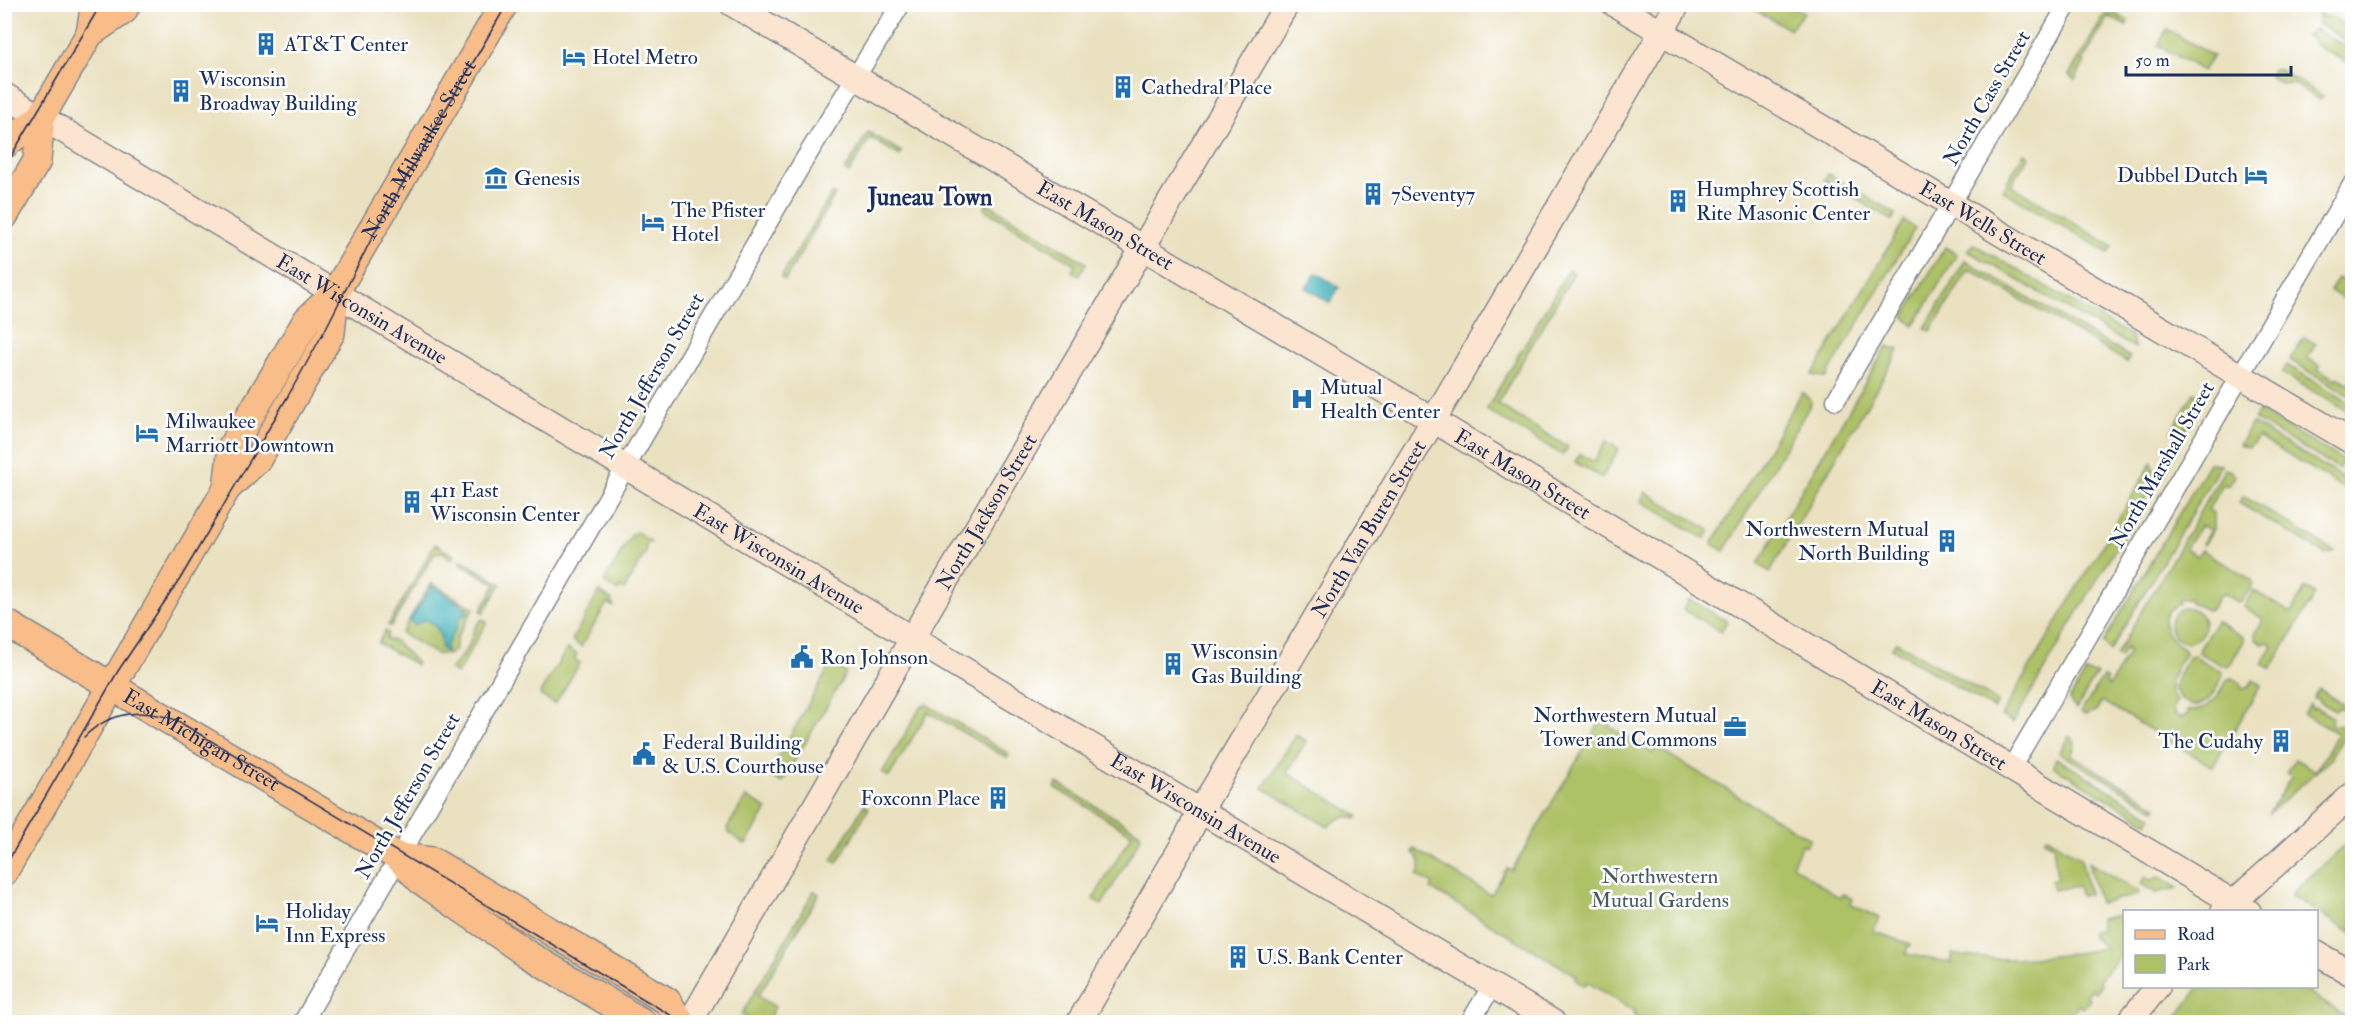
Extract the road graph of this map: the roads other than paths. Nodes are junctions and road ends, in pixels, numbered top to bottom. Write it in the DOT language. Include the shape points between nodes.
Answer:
graph roads {
  1 [pos="95,4"];
  2 [pos="127,4"];
  3 [pos="504,4"];
  4 [pos="732,4"];
  5 [pos="901,4"];
  6 [pos="1287,4"];
  7 [pos="1614,4"];
  8 [pos="1678,4"];
  9 [pos="2068,4"];
  10 [pos="90,33"];
  11 [pos="1662,33"];
  12 [pos="856,77"];
  13 [pos="4,95"];
  14 [pos="41,117"];
  15 [pos="4,145"];
  16 [pos="2352,185"];
  17 [pos="1951,204"];
  18 [pos="4,216"];
  19 [pos="1142,248"];
  20 [pos="335,293"];
  21 [pos="2241,375"];
  22 [pos="1836,400"];
  23 [pos="1433,421"];
  24 [pos="2352,442"];
  25 [pos="625,467"];
  26 [pos="4,622"];
  27 [pos="913,639"];
  28 [pos="113,687"];
  29 [pos="2011,768"];
  30 [pos="2352,795"];
  31 [pos="1200,811"];
  32 [pos="398,857"];
  33 [pos="4,872"];
  34 [pos="2235,908"];
  35 [pos="2318,953"];
  36 [pos="2352,974"];
  37 [pos="1492,986"];
  38 [pos="2157,988"];
  39 [pos="303,1023"];
  40 [pos="642,1023"];
  41 [pos="681,1023"];
  42 [pos="690,1023"];
  43 [pos="1079,1023"];
  44 [pos="1470,1023"];
  45 [pos="1553,1023"];
  46 [pos="2129,1023"];
  1 -- 10 [label="main road"];
  2 -- 10 [label="main road" via="123,11"];
  3 -- 20 [label="main road, North Milwaukee Street"];
  4 -- 12 [label="main road, East Mason Street"];
  5 -- 12 [label="street, North Jefferson Street"];
  6 -- 19 [label="main road, North Jackson Street"];
  7 -- 11 [label="main road, East Wells Street"];
  8 -- 11 [label="main road, North Van Buren Street"];
  9 -- 17 [label="street, North Cass Street"];
  10 -- 14 [label="main road"];
  11 -- 17 [label="main road, East Wells Street"];
  11 -- 23 [label="main road, North Van Buren Street"];
  12 -- 19 [label="main road, East Mason Street"];
  12 -- 25 [label="street, North Jefferson Street"];
  13 -- 14 [label="main road, East Wisconsin Avenue"];
  14 -- 15 [label="main road"];
  14 -- 18 [label="main road" via="37,161"];
  14 -- 20 [label="main road, East Wisconsin Avenue"];
  16 -- 21 [label="street, North Marshall Street"];
  17 -- 21 [label="main road, East Wells Street"];
  17 -- 22 [label="street, North Cass Street"];
  19 -- 23 [label="main road, East Mason Street"];
  19 -- 27 [label="main road, North Jackson Street"];
  20 -- 25 [label="main road, East Wisconsin Avenue"];
  20 -- 28 [label="main road, North Milwaukee Street" via="331,333 257,460 227,488"];
  21 -- 24 [label="main road, East Wells Street"];
  21 -- 29 [label="street, North Marshall Street"];
  23 -- 29 [label="main road, East Mason Street"];
  23 -- 31 [label="main road, North Van Buren Street"];
  25 -- 27 [label="main road, East Wisconsin Avenue"];
  25 -- 32 [label="street, North Jefferson Street"];
  26 -- 28 [label="main road, East Michigan Street"];
  27 -- 31 [label="main road, East Wisconsin Avenue"];
  27 -- 42 [label="main road, North Jackson Street"];
  28 -- 32 [label="main road, East Michigan Street"];
  28 -- 33 [label="main road, North Milwaukee Street"];
  29 -- 34 [label="main road, East Mason Street"];
  30 -- 34 [label="main road"];
  31 -- 37 [label="main road, East Wisconsin Avenue"];
  31 -- 43 [label="main road, North Van Buren Street"];
  32 -- 39 [label="street, North Jefferson Street"];
  32 -- 40 [label="main road, East Michigan Street" via="420,880 518,947"];
  32 -- 41 [label="main road, East Michigan Street" via="432,861 667,1001"];
  35 -- 36 [label="main road"];
  37 -- 44 [label="street"];
  37 -- 45 [label="main road, East Wisconsin Avenue"];
  38 -- 46 [label="main road"];
}
